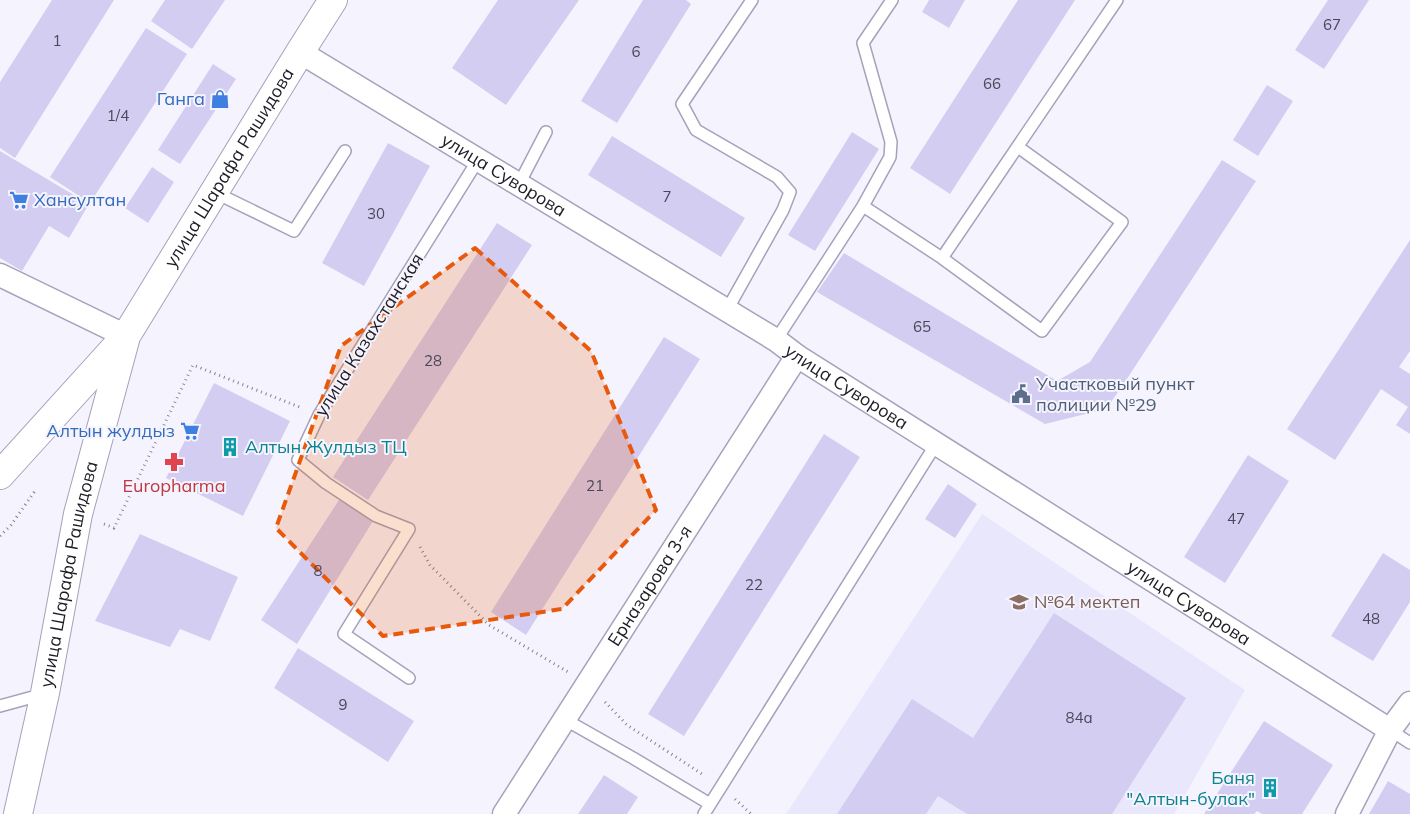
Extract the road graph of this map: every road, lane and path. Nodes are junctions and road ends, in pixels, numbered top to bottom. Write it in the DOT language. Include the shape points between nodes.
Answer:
graph roads {
  1 [pos="333,0"];
  2 [pos="752,0"];
  3 [pos="892,0"];
  4 [pos="1117,0"];
  5 [pos="300,52"];
  6 [pos="546,132"];
  7 [pos="1018,147"];
  8 [pos="345,151"];
  9 [pos="478,160"];
  10 [pos="519,184"];
  11 [pos="214,192"];
  12 [pos="863,206"];
  13 [pos="942,258"];
  14 [pos="0,275"];
  15 [pos="727,310"];
  16 [pos="126,336"];
  17 [pos="776,340"];
  18 [pos="797,356"];
  19 [pos="319,415"];
  20 [pos="936,444"];
  21 [pos="0,475"];
  22 [pos="35,490"];
  23 [pos="78,514"];
  24 [pos="0,536"];
  25 [pos="409,678"];
  26 [pos="46,693"];
  27 [pos="1410,703"];
  28 [pos="0,706"];
  29 [pos="564,720"];
  30 [pos="1390,730"];
  31 [pos="1410,743"];
  32 [pos="707,809"];
  33 [pos="18,814"];
  34 [pos="504,814"];
  35 [pos="1347,814"];
  1 -- 5 [label="main road, улица Шарафа Рашидова"];
  2 -- 15 [label="lane" via="682,104 696,130 777,177 790,192"];
  3 -- 12 [label="lane" via="863,43 891,142 890,157"];
  4 -- 7 [label="lane"];
  5 -- 9 [label="street, улица Суворова"];
  5 -- 11 [label="main road, улица Шарафа Рашидова"];
  6 -- 10 [label="lane"];
  7 -- 13 [label="lane"];
  7 -- 13 [label="lane" via="1122,222 1042,331"];
  8 -- 11 [label="lane" via="294,231"];
  9 -- 10 [label="street, улица Суворова"];
  9 -- 19 [label="lane, улица Казахстанская"];
  10 -- 15 [label="street, улица Суворова"];
  11 -- 16 [label="main road, улица Шарафа Рашидова"];
  12 -- 13 [label="lane"];
  12 -- 17 [label="lane"];
  14 -- 16 [label="street"];
  15 -- 17 [label="street, улица Суворова"];
  16 -- 21 [label="main road, улица Шарафа Рашидова"];
  16 -- 23 [label="main road, улица Шарафа Рашидова"];
  17 -- 18 [label="street, улица Суворова"];
  18 -- 20 [label="street, улица Суворова"];
  18 -- 29 [label="street, Ерназарова 3-я"];
  19 -- 23 [label="path" via="193,365 114,528"];
  19 -- 25 [label="lane, улица Казахстанская" via="298,460 376,516 409,529 344,634"];
  20 -- 30 [label="street, улица Суворова"];
  20 -- 32 [label="lane"];
  22 -- 24 [label="path"];
  23 -- 26 [label="main road, улица Шарафа Рашидова"];
  26 -- 28 [label="lane"];
  26 -- 33 [label="main road, улица Шарафа Рашидова"];
  27 -- 30 [label="street"];
  29 -- 32 [label="lane" via="633,758"];
  29 -- 34 [label="street, Ерназарова 3-я"];
  30 -- 31 [label="lane"];
  30 -- 35 [label="street"];
}
